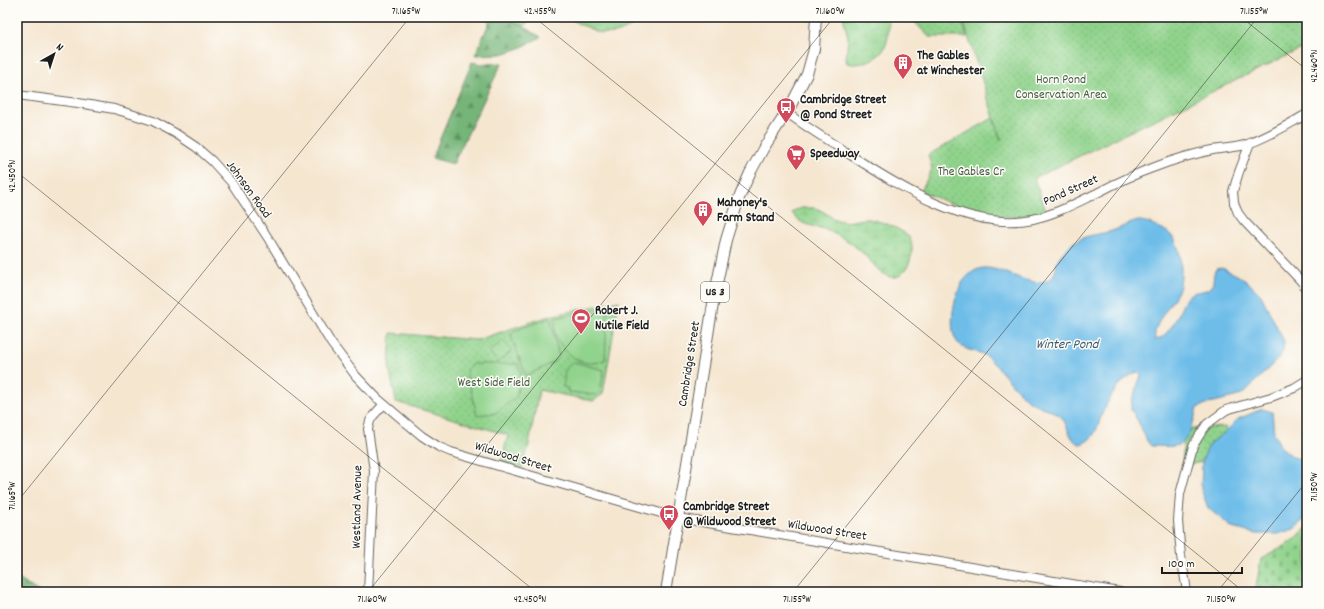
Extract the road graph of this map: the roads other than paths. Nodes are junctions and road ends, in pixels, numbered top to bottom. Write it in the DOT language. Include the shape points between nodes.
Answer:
graph roads {
  1 [pos="816,17"];
  2 [pos="17,95"];
  3 [pos="787,113"];
  4 [pos="1307,114"];
  5 [pos="1250,143"];
  6 [pos="1307,289"];
  7 [pos="1307,380"];
  8 [pos="384,404"];
  9 [pos="678,518"];
  10 [pos="368,592"];
  11 [pos="666,592"];
  12 [pos="1120,592"];
  13 [pos="1186,592"];
  1 -- 3 [label="highway, Cambridge Street / US 3" via="816,37 811,61 804,82"];
  2 -- 8 [label="street, Johnson Road" via="114,109 153,121 196,147 231,182 343,360"];
  3 -- 5 [label="street, Pond Street" via="875,171 912,192 959,212 998,221 1026,220 1054,214 1170,161"];
  3 -- 9 [label="highway, Cambridge Street / US 3" via="750,173 726,240"];
  4 -- 5 [label="street, Pond Street"];
  5 -- 6 [label="street" via="1234,191 1236,209 1253,232"];
  7 -- 13 [label="street" via="1271,397 1226,410 1207,424 1198,436 1180,494 1178,521"];
  8 -- 9 [label="street, Wildwood Street" via="422,436 451,452"];
  8 -- 10 [label="street, Westland Avenue" via="373,416 368,429 374,471"];
  9 -- 11 [label="highway, Cambridge Street / US 3"];
  9 -- 12 [label="street, Wildwood Street"];
}
